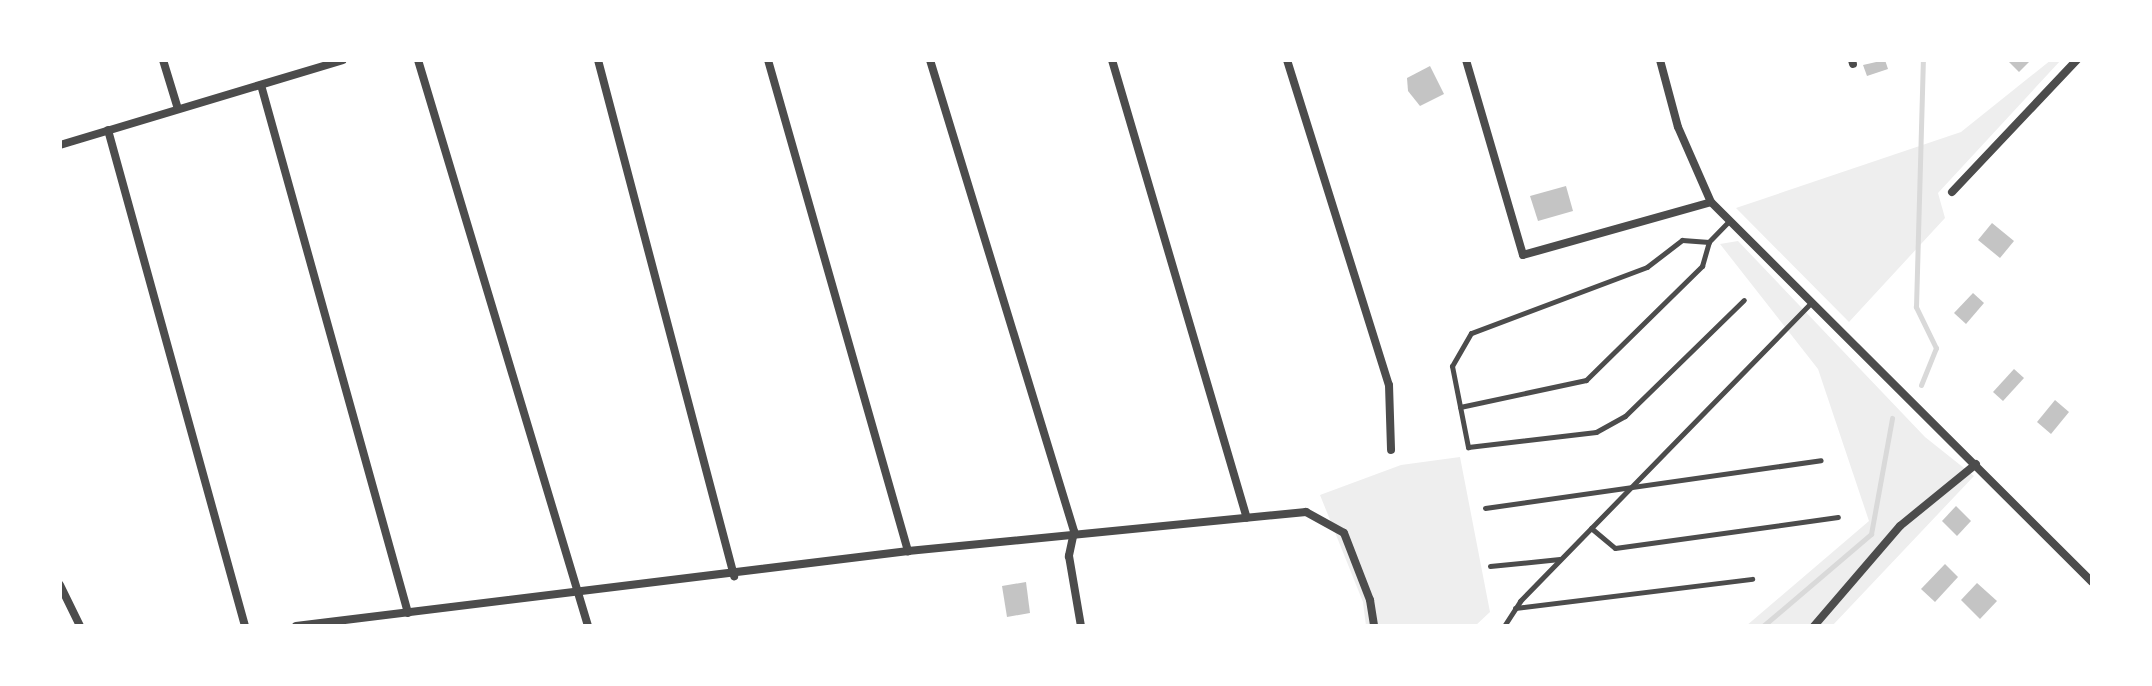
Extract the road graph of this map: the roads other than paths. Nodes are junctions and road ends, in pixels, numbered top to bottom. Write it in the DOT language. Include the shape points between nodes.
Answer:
graph roads {
  1 [pos="163,60"];
  2 [pos="343,60"];
  3 [pos="418,60"];
  4 [pos="598,60"];
  5 [pos="768,60"];
  6 [pos="930,60"];
  7 [pos="1112,60"];
  8 [pos="1287,60"];
  9 [pos="1466,60"];
  10 [pos="1660,60"];
  11 [pos="2077,60"];
  12 [pos="261,85"];
  13 [pos="178,109"];
  14 [pos="108,130"];
  15 [pos="60,145"];
  16 [pos="1952,192"];
  17 [pos="1711,202"];
  18 [pos="1730,220"];
  19 [pos="1709,242"];
  20 [pos="1744,300"];
  21 [pos="1812,302"];
  22 [pos="1460,407"];
  23 [pos="1391,450"];
  24 [pos="1821,460"];
  25 [pos="1976,464"];
  26 [pos="1631,487"];
  27 [pos="1485,508"];
  28 [pos="1838,517"];
  29 [pos="1247,518"];
  30 [pos="1591,528"];
  31 [pos="1074,532"];
  32 [pos="908,551"];
  33 [pos="1561,559"];
  34 [pos="1490,566"];
  35 [pos="734,576"];
  36 [pos="1752,579"];
  37 [pos="2092,582"];
  38 [pos="60,585"];
  39 [pos="580,595"];
  40 [pos="1515,608"];
  41 [pos="408,613"];
  42 [pos="80,626"];
  43 [pos="245,626"];
  44 [pos="296,626"];
  45 [pos="588,626"];
  46 [pos="1081,626"];
  47 [pos="1374,626"];
  48 [pos="1504,626"];
  49 [pos="1814,626"];
  1 -- 13 [label="street"];
  2 -- 12 [label="street"];
  3 -- 39 [label="street"];
  4 -- 35 [label="street"];
  5 -- 32 [label="street"];
  6 -- 31 [label="street"];
  7 -- 29 [label="street"];
  8 -- 23 [label="street" via="1389,385"];
  9 -- 17 [label="street" via="1523,255"];
  10 -- 17 [label="street" via="1678,127"];
  11 -- 16 [label="street"];
  12 -- 13 [label="street"];
  12 -- 41 [label="street"];
  13 -- 14 [label="street"];
  14 -- 15 [label="street"];
  14 -- 43 [label="street"];
  17 -- 18 [label="street"];
  18 -- 19 [label="lane"];
  18 -- 21 [label="street"];
  19 -- 22 [label="lane" via="1702,266 1586,380"];
  19 -- 22 [label="lane" via="1682,240 1647,267 1471,333 1452,366"];
  20 -- 22 [label="lane" via="1625,416 1596,432 1468,447"];
  21 -- 25 [label="street"];
  21 -- 26 [label="lane"];
  24 -- 26 [label="lane"];
  25 -- 37 [label="street"];
  25 -- 49 [label="street" via="1900,526"];
  26 -- 27 [label="lane"];
  26 -- 30 [label="lane"];
  28 -- 30 [label="lane" via="1615,548"];
  29 -- 31 [label="street"];
  29 -- 47 [label="street" via="1306,512 1344,533 1370,600"];
  30 -- 33 [label="lane"];
  31 -- 32 [label="street"];
  31 -- 46 [label="street" via="1069,556"];
  32 -- 35 [label="street"];
  33 -- 34 [label="lane"];
  33 -- 40 [label="lane"];
  35 -- 39 [label="street"];
  36 -- 40 [label="lane"];
  38 -- 42 [label="street"];
  39 -- 41 [label="street"];
  39 -- 45 [label="street"];
  40 -- 48 [label="lane"];
  41 -- 44 [label="street"];
}
